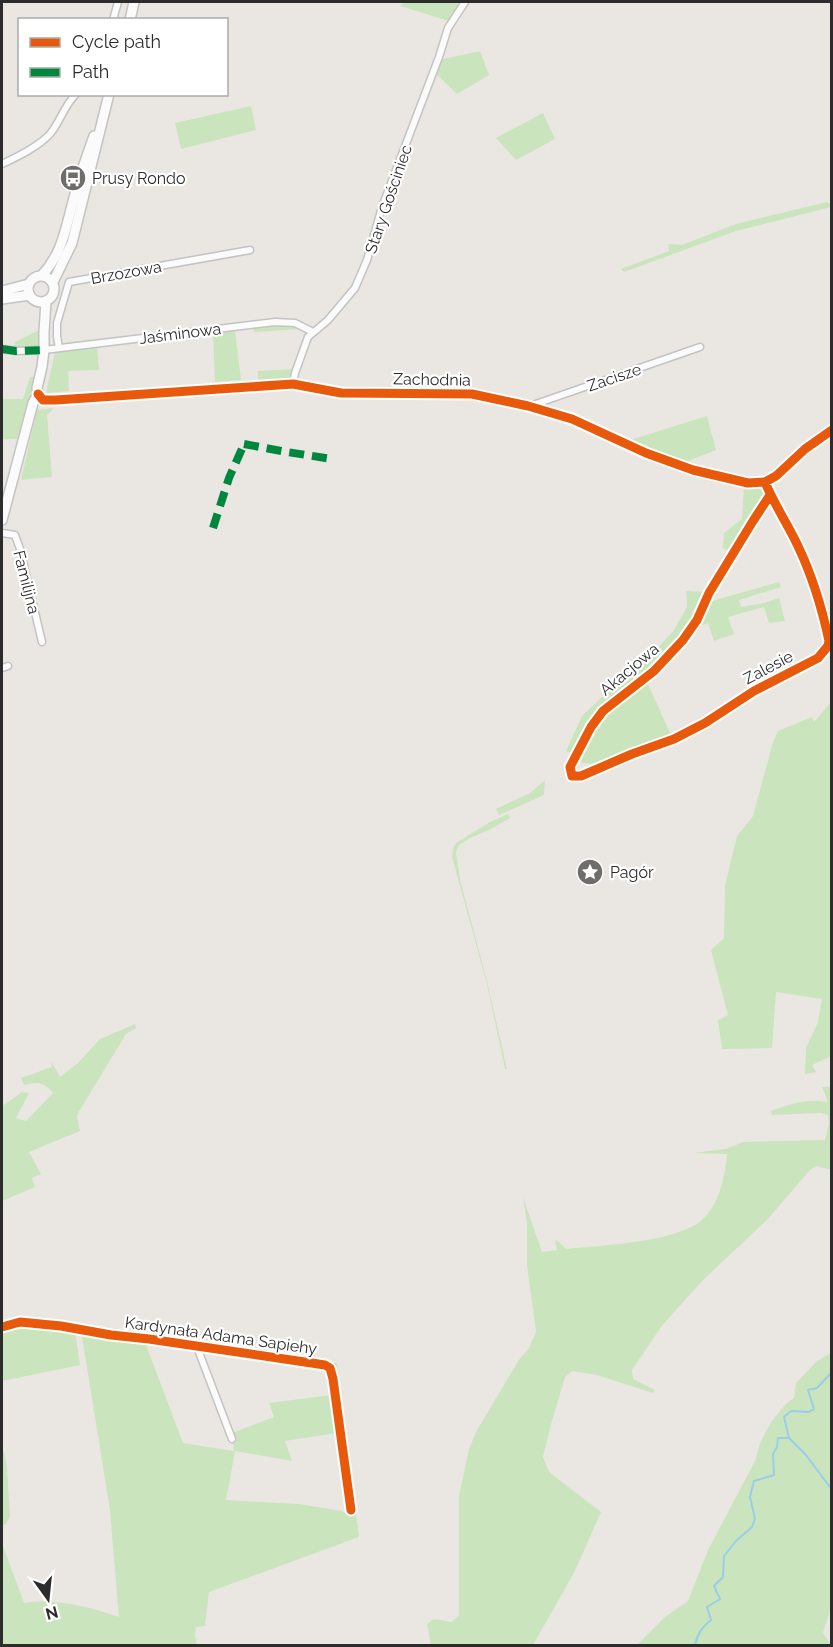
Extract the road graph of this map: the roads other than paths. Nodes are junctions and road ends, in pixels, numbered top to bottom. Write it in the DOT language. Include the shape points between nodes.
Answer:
graph roads {
  1 [pos="118,2"];
  2 [pos="134,2"];
  3 [pos="465,2"];
  4 [pos="114,18"];
  5 [pos="130,18"];
  6 [pos="74,96"];
  7 [pos="109,96"];
  8 [pos="105,111"];
  9 [pos="2,164"];
  10 [pos="250,250"];
  11 [pos="42,275"];
  12 [pos="53,282"];
  13 [pos="29,284"];
  14 [pos="2,291"];
  15 [pos="2,299"];
  16 [pos="37,299"];
  17 [pos="313,332"];
  18 [pos="59,348"];
  19 [pos="699,348"];
  20 [pos="2,349"];
  21 [pos="44,350"];
  22 [pos="293,384"];
  23 [pos="38,394"];
  24 [pos="528,406"];
  25 [pos="831,430"];
  26 [pos="765,482"];
  27 [pos="770,495"];
  28 [pos="2,520"];
  29 [pos="2,533"];
  30 [pos="42,642"];
  31 [pos="572,776"];
  32 [pos="2,1327"];
  33 [pos="197,1347"];
  34 [pos="232,1439"];
  35 [pos="351,1510"];
  1 -- 4 [label="street"];
  2 -- 5 [label="street"];
  3 -- 17 [label="street, Stary Gościniec" via="448,28 355,288"];
  6 -- 9 [label="street" via="49,134"];
  7 -- 8 [label="street"];
  8 -- 11 [label="street" via="93,136 66,235"];
  8 -- 12 [label="street" via="72,243"];
  10 -- 18 [label="street, Brzozowa" via="69,282 57,323"];
  11 -- 12 [label="street"];
  11 -- 13 [label="street"];
  12 -- 16 [label="street" via="54,293"];
  13 -- 14 [label="street"];
  13 -- 16 [label="street" via="28,290"];
  15 -- 16 [label="street"];
  16 -- 21 [label="street"];
  17 -- 18 [label="street, Jaśminowa" via="295,322 275,322"];
  17 -- 22 [label="street, Stary Gościniec"];
  18 -- 21 [label="street, Jaśminowa"];
  19 -- 24 [label="street, Zacisze"];
  20 -- 21 [label="street, Jaśminowa"];
  21 -- 23 [label="street"];
  22 -- 23 [label="street, Zachodnia" via="56,400 43,400"];
  22 -- 24 [label="street, Zachodnia" via="341,393 472,394"];
  23 -- 28 [label="street"];
  24 -- 26 [label="street, Zachodnia" via="573,419 693,470 748,483"];
  25 -- 26 [label="street"];
  26 -- 27 [label="street, Zalesie"];
  27 -- 31 [label="street, Akacjowa" via="683,640 654,670 603,711 591,727 570,767"];
  27 -- 31 [label="street, Zalesie" via="805,561 822,608 829,641 824,652 674,739 581,776"];
  29 -- 30 [label="street, Familijna" via="15,535"];
  32 -- 33 [label="street, Kardynała Adama Sapiehy" via="27,1322"];
  33 -- 34 [label="street, Kardynała Adama Sapiehy"];
  33 -- 35 [label="street, Kardynała Adama Sapiehy" via="330,1368"];
}
